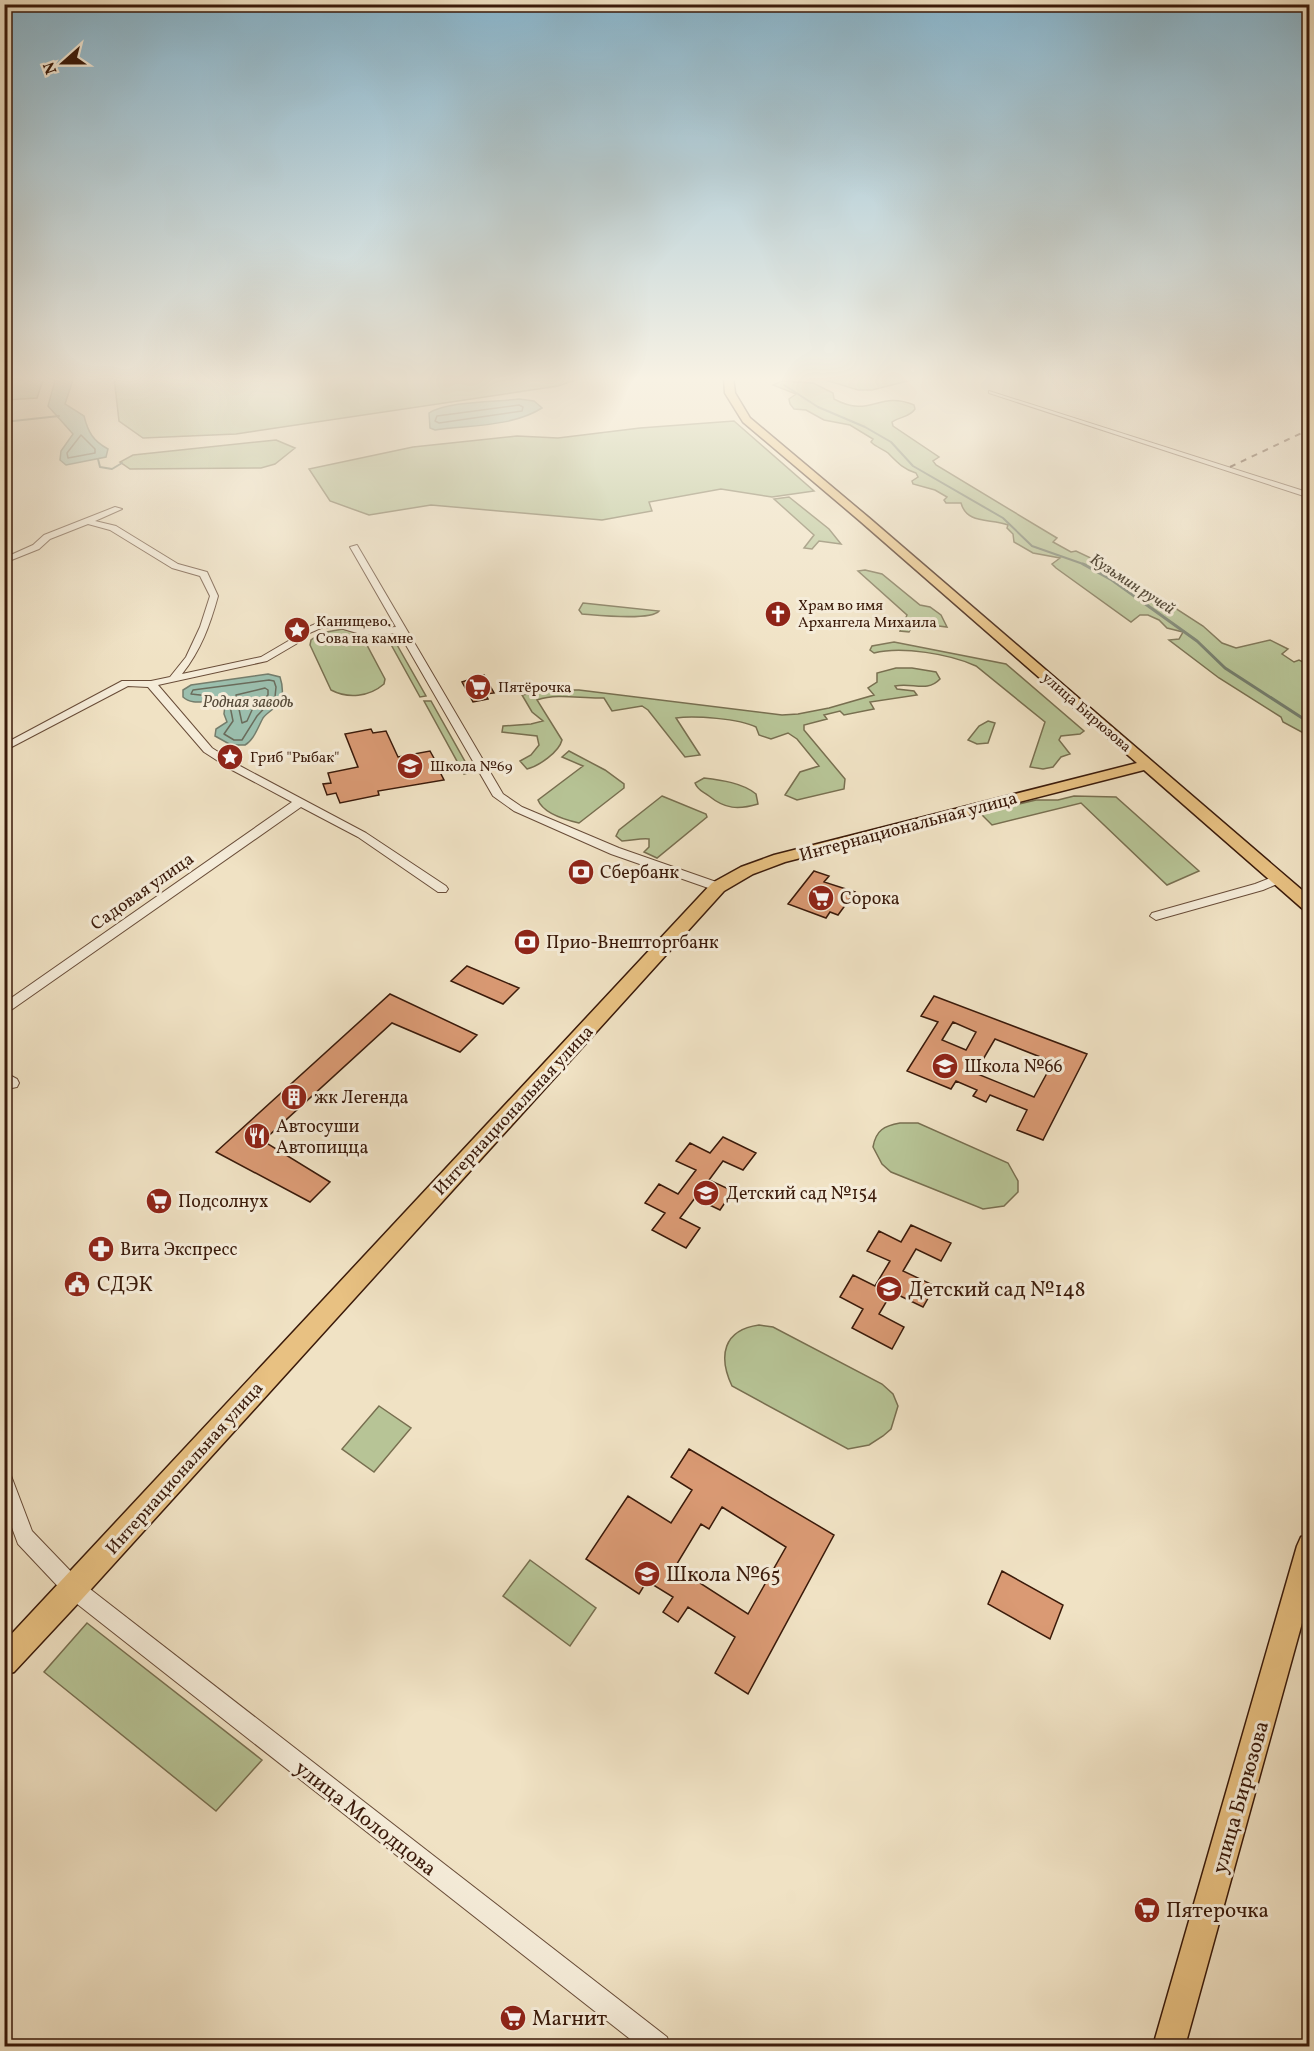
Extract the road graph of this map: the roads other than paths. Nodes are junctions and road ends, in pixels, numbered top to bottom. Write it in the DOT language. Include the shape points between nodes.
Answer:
graph roads {
  1 [pos="807,473"];
  2 [pos="816,473"];
  3 [pos="1239,473"];
  4 [pos="1310,496"];
  5 [pos="118,509"];
  6 [pos="864,519"];
  7 [pos="87,521"];
  8 [pos="354,547"];
  9 [pos="4,561"];
  10 [pos="402,630"];
  11 [pos="173,679"];
  12 [pos="152,684"];
  13 [pos="4,748"];
  14 [pos="1147,765"];
  15 [pos="300,802"];
  16 [pos="1278,879"];
  17 [pos="718,887"];
  18 [pos="442,889"];
  19 [pos="1310,906"];
  20 [pos="1156,916"];
  21 [pos="4,1010"];
  22 [pos="4,1479"];
  23 [pos="1310,1546"];
  24 [pos="74,1589"];
  25 [pos="4,1662"];
  26 [pos="658,2046"];
  27 [pos="1169,2046"];
  1 -- 6 [label="main road, улица Бирюзова"];
  2 -- 6 [label="main road, улица Бирюзова" via="859,510"];
  3 -- 4 [label="street"];
  5 -- 7 [label="street"];
  6 -- 14 [label="main road, улица Бирюзова"];
  7 -- 9 [label="street"];
  7 -- 11 [label="street" via="113,528 175,566 204,574 214,596 206,627 190,658"];
  8 -- 10 [label="street"];
  10 -- 11 [label="street" via="364,632 341,625 321,626 302,633 264,659"];
  10 -- 17 [label="street" via="499,796 507,803 615,851"];
  11 -- 12 [label="street"];
  12 -- 13 [label="street" via="126,683"];
  12 -- 15 [label="street" via="208,750"];
  14 -- 16 [label="main road, улица Бирюзова"];
  14 -- 17 [label="main road, Интернациональная улица" via="774,862"];
  15 -- 18 [label="street" via="362,835"];
  15 -- 21 [label="street, Садовая улица"];
  16 -- 19 [label="main road, улица Бирюзова"];
  16 -- 20 [label="street"];
  17 -- 24 [label="main road, Интернациональная улица"];
  22 -- 24 [label="street, улица Молодцова" via="25,1537"];
  23 -- 27 [label="main road, улица Бирюзова"];
  24 -- 25 [label="main road, Интернациональная улица"];
  24 -- 26 [label="street, улица Молодцова"];
}
